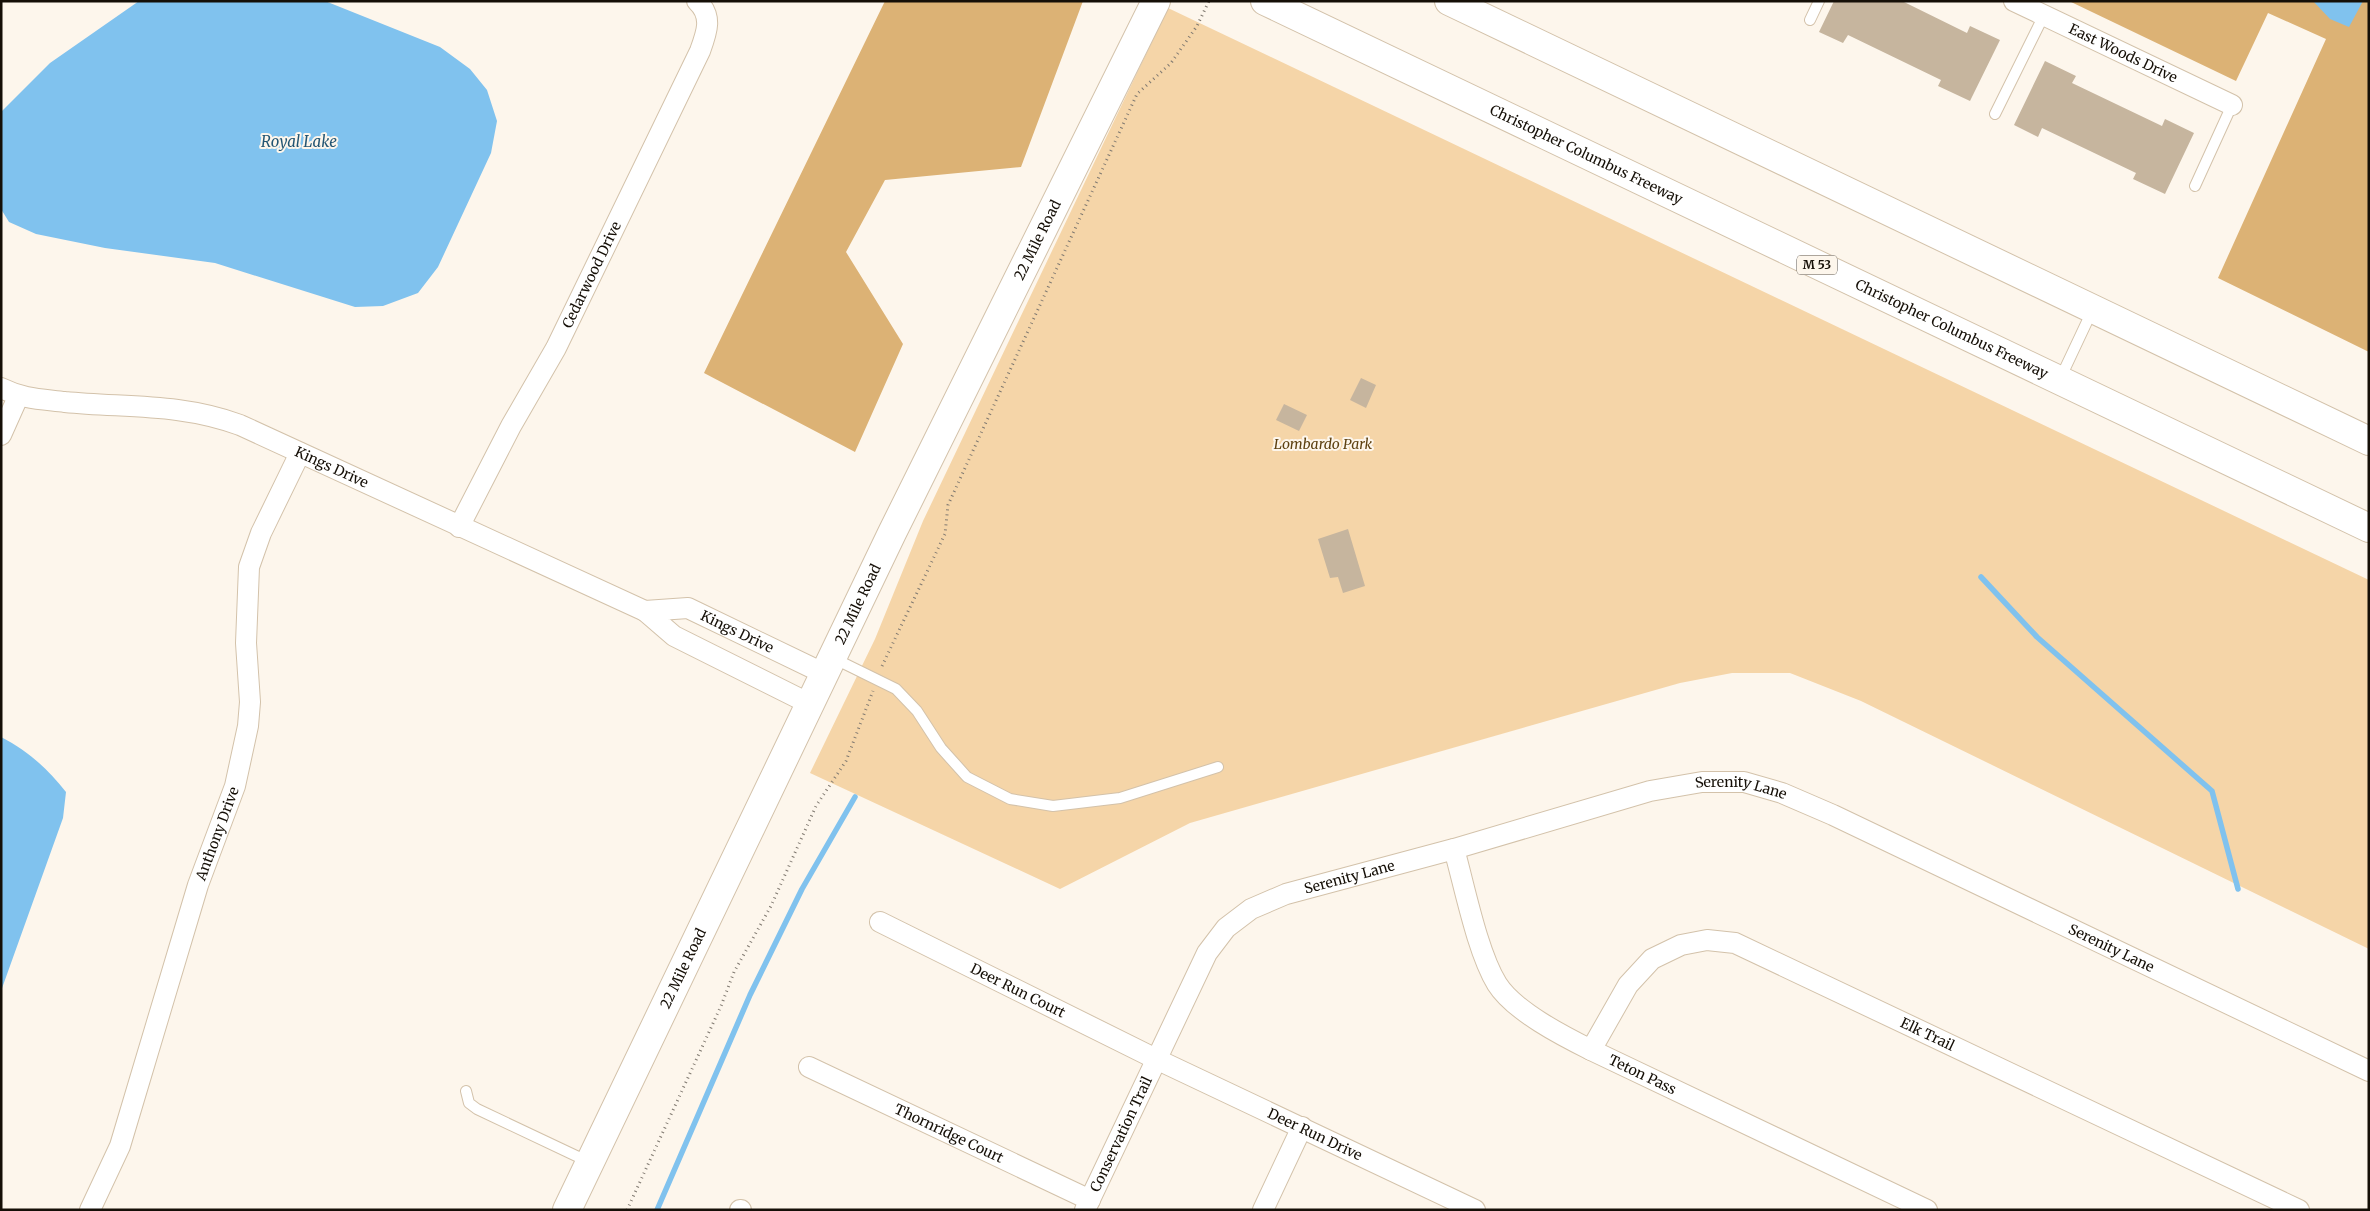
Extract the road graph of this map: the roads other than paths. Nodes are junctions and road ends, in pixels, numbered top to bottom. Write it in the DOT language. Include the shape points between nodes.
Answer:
graph roads {
  1 [pos="1156,1"];
  2 [pos="1265,1"];
  3 [pos="1449,1"];
  4 [pos="1819,1"];
  5 [pos="2014,1"];
  6 [pos="702,9"];
  7 [pos="2044,16"];
  8 [pos="1810,20"];
  9 [pos="2232,105"];
  10 [pos="1995,114"];
  11 [pos="2195,186"];
  12 [pos="2092,310"];
  13 [pos="2059,380"];
  14 [pos="10,392"];
  15 [pos="1,435"];
  16 [pos="2369,441"];
  17 [pos="300,453"];
  18 [pos="459,527"];
  19 [pos="2369,528"];
  20 [pos="645,611"];
  21 [pos="828,666"];
  22 [pos="810,704"];
  23 [pos="1218,767"];
  24 [pos="1454,849"];
  25 [pos="880,922"];
  26 [pos="1591,1050"];
  27 [pos="1156,1059"];
  28 [pos="809,1067"];
  29 [pos="2369,1071"];
  30 [pos="466,1091"];
  31 [pos="1302,1127"];
  32 [pos="590,1162"];
  33 [pos="1443,1203"];
  34 [pos="1088,1205"];
  35 [pos="90,1210"];
  36 [pos="567,1210"];
  37 [pos="1263,1210"];
  38 [pos="1474,1210"];
  39 [pos="1927,1210"];
  40 [pos="2299,1210"];
  1 -- 21 [label="main road, 22 Mile Road"];
  2 -- 13 [label="main road, Christopher Columbus Freeway / M 53"];
  3 -- 12 [label="main road"];
  4 -- 8 [label="lane"];
  5 -- 7 [label="street, East Woods Drive"];
  6 -- 18 [label="street, Cedarwood Drive" via="707,32 700,51 556,348"];
  7 -- 9 [label="street, East Woods Drive"];
  7 -- 10 [label="lane"];
  9 -- 11 [label="lane"];
  12 -- 13 [label="lane"];
  12 -- 16 [label="main road"];
  13 -- 19 [label="main road, Christopher Columbus Freeway / M 53"];
  14 -- 15 [label="street"];
  14 -- 17 [label="street, Kings Drive" via="94,405 187,410 212,415"];
  17 -- 18 [label="street, Kings Drive"];
  17 -- 35 [label="street, Anthony Drive" via="260,533 249,567 246,643 250,702 235,786 198,884 120,1146"];
  18 -- 20 [label="street, Kings Drive"];
  20 -- 21 [label="street, Kings Drive" via="688,608"];
  20 -- 22 [label="street, Kings Drive" via="674,636"];
  21 -- 22 [label="main road, 22 Mile Road"];
  21 -- 23 [label="lane" via="896,688 917,710 941,748 967,777 1010,799 1053,806 1120,798"];
  22 -- 32 [label="main road, 22 Mile Road"];
  24 -- 26 [label="street, Teton Pass" via="1484,954 1498,985 1521,1008 1549,1028"];
  24 -- 27 [label="street, Serenity Lane" via="1286,894 1251,909 1226,928 1207,953"];
  24 -- 29 [label="street, Serenity Lane" via="1650,791 1702,782 1744,782 1782,793 1833,815"];
  25 -- 27 [label="street, Deer Run Court"];
  26 -- 39 [label="street, Teton Pass"];
  26 -- 40 [label="street, Elk Trail" via="1628,985 1652,959 1681,945 1707,940 1735,943"];
  27 -- 31 [label="street, Deer Run Drive"];
  27 -- 34 [label="street, Conservation Trail"];
  28 -- 34 [label="street, Thornridge Court"];
  30 -- 32 [label="lane" via="469,1103 477,1109"];
  31 -- 33 [label="street, Deer Run Drive"];
  31 -- 37 [label="street"];
  32 -- 36 [label="main road, 22 Mile Road"];
  33 -- 38 [label="street, Deer Run Drive"];
}
